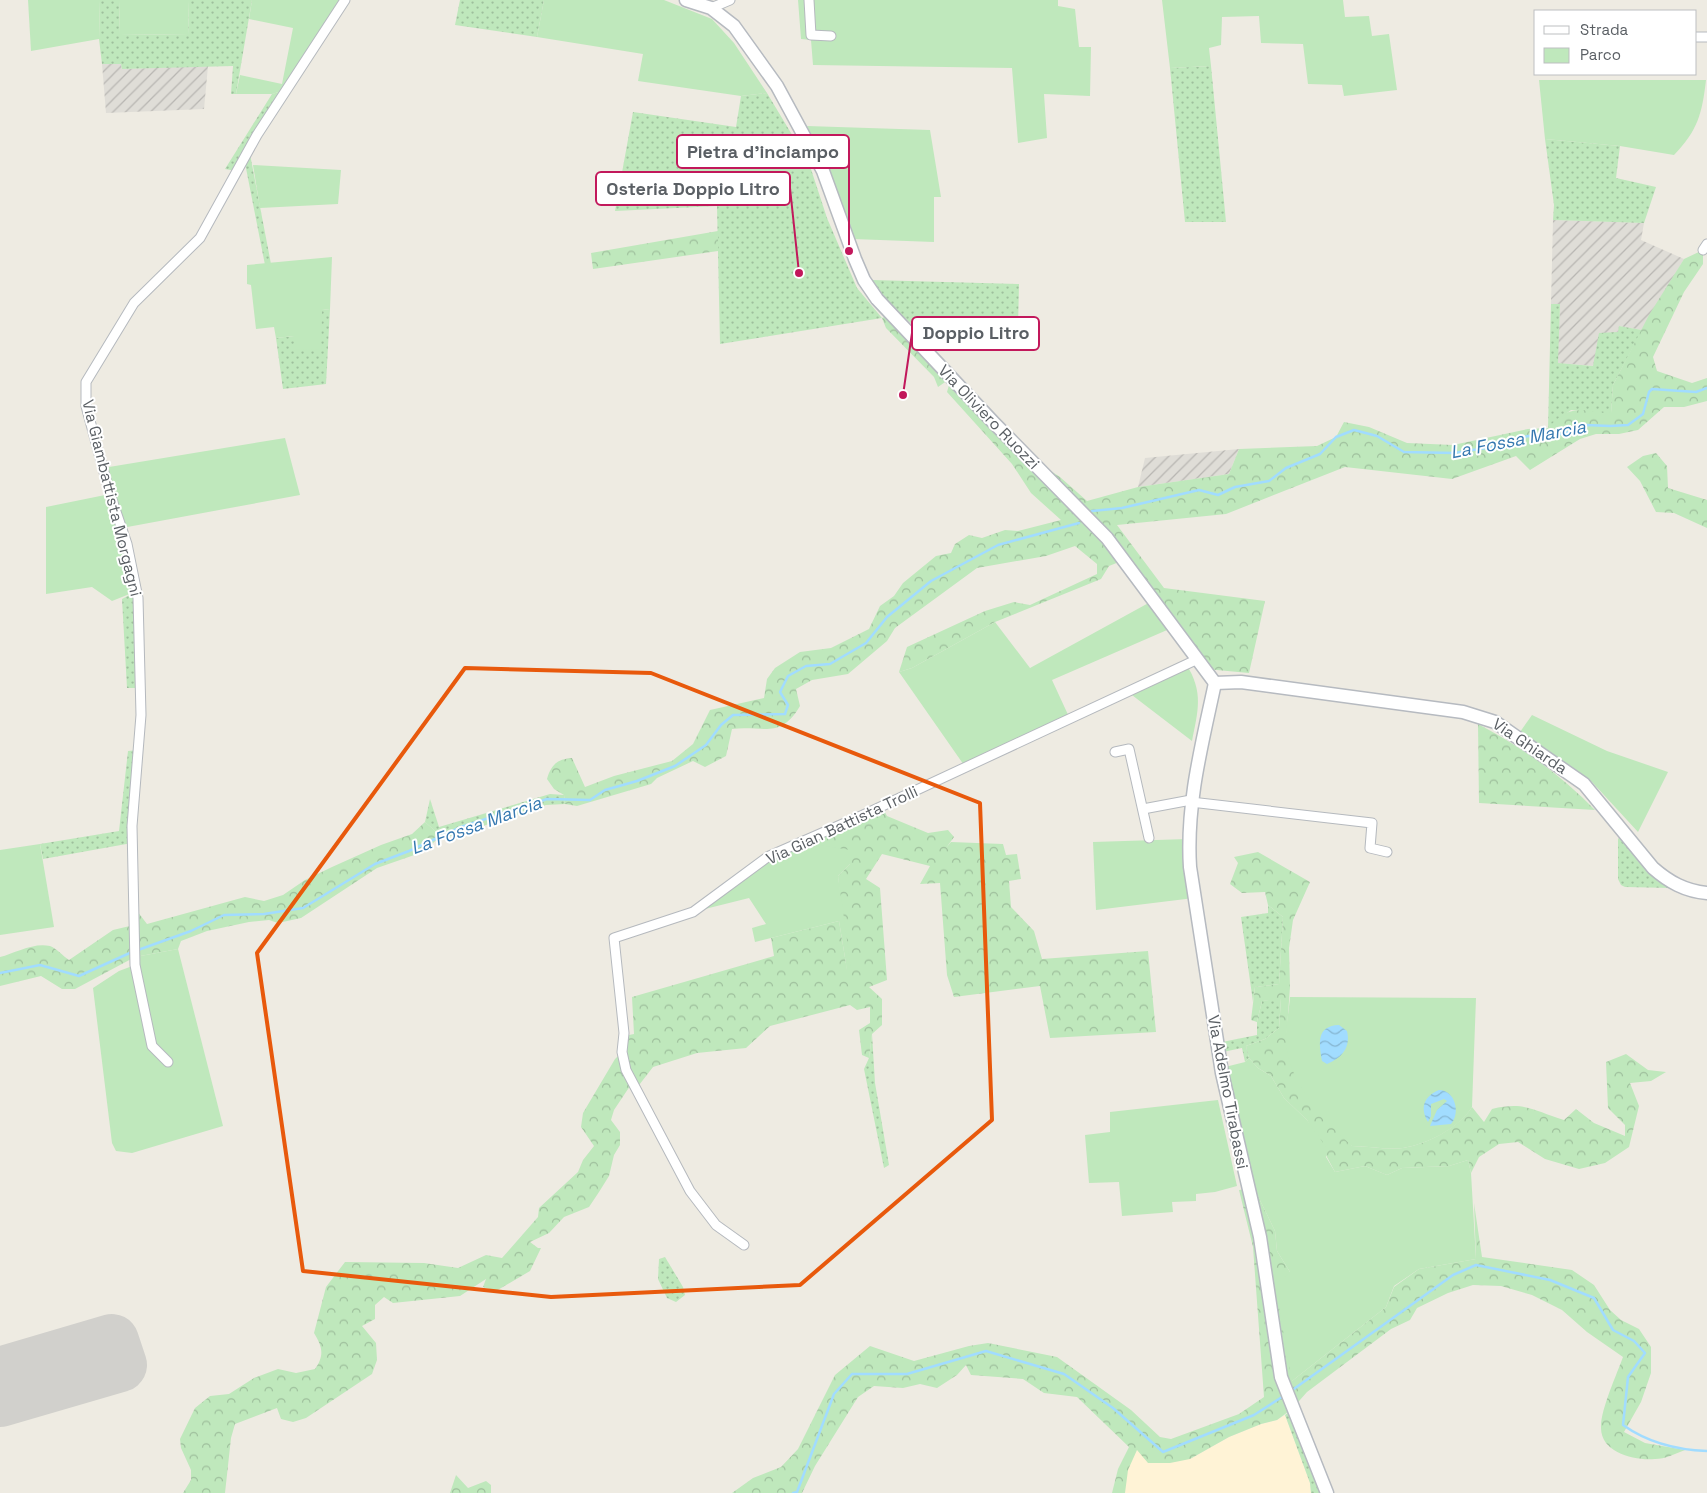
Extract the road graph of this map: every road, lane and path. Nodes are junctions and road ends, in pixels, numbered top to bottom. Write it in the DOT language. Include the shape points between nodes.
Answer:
graph roads {
  1 [pos="345,0"];
  2 [pos="686,0"];
  3 [pos="730,0"];
  4 [pos="809,0"];
  5 [pos="711,8"];
  6 [pos="831,36"];
  7 [pos="1198,659"];
  8 [pos="1215,683"];
  9 [pos="1115,752"];
  10 [pos="1191,801"];
  11 [pos="1142,809"];
  12 [pos="1149,838"];
  13 [pos="1387,852"];
  14 [pos="1707,893"];
  15 [pos="168,1062"];
  16 [pos="744,1245"];
  17 [pos="1327,1493"];
  1 -- 15 [label="street, Via Giambattista Morgagni" via="257,135 200,238 134,303 86,382 86,406 127,544 138,598 141,715 132,843 135,965 152,1046"];
  2 -- 5 [label="street, Via Oliviero Ruozzi"];
  3 -- 5 [label="street"];
  4 -- 6 [label="street" via="810,35"];
  5 -- 7 [label="street, Via Oliviero Ruozzi" via="734,26 797,121 823,171 864,280 877,299 1107,538"];
  7 -- 8 [label="street, Via Oliviero Ruozzi"];
  7 -- 16 [label="street, Via Gian Battista Trolli" via="864,816 769,856 693,912 614,938 626,1070 690,1191 716,1225"];
  8 -- 10 [label="street, Via Adelmo Tirabassi"];
  8 -- 14 [label="street, Via Ghiarda" via="1248,683 1487,718 1518,736 1584,784 1664,878 1688,890"];
  9 -- 11 [label="street" via="1129,749"];
  10 -- 11 [label="street"];
  10 -- 13 [label="street" via="1372,823 1370,848"];
  10 -- 17 [label="street, Via Adelmo Tirabassi" via="1190,867 1203,956 1229,1111 1260,1237 1281,1377"];
  11 -- 12 [label="street"];
}
